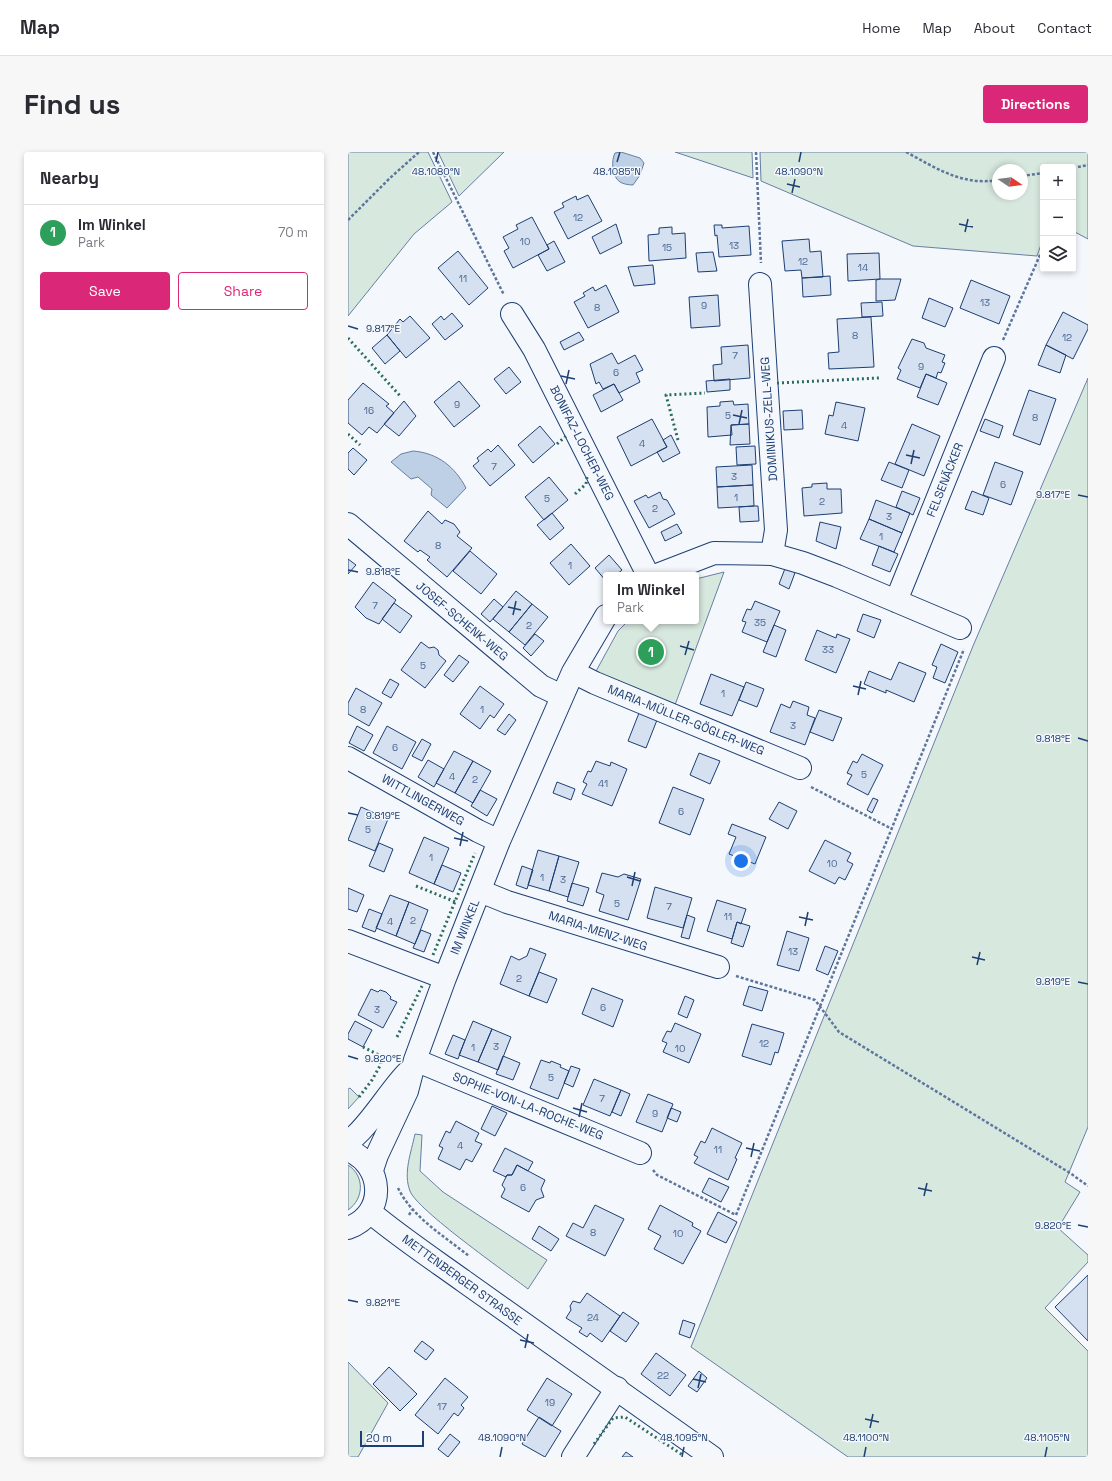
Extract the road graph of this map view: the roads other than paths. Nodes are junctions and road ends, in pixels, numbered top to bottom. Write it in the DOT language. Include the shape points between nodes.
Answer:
graph roads {
  1 [pos="760,284"];
  2 [pos="512,314"];
  3 [pos="994,358"];
  4 [pos="348,524"];
  5 [pos="772,554"];
  6 [pos="646,572"];
  7 [pos="665,572"];
  8 [pos="896,601"];
  9 [pos="603,621"];
  10 [pos="960,628"];
  11 [pos="573,672"];
  12 [pos="562,696"];
  13 [pos="348,758"];
  14 [pos="800,768"];
  15 [pos="499,841"];
  16 [pos="480,890"];
  17 [pos="348,941"];
  18 [pos="718,967"];
  19 [pos="445,978"];
  20 [pos="414,1063"];
  21 [pos="348,1141"];
  22 [pos="348,1150"];
  23 [pos="640,1153"];
  24 [pos="372,1170"];
  25 [pos="370,1212"];
  26 [pos="348,1228"];
  27 [pos="617,1388"];
  28 [pos="573,1457"];
  29 [pos="712,1457"];
  1 -- 5 [label="street, DOMINIKUS-ZELL-WEG" via="776,530"];
  2 -- 6 [label="street, BONIFAZ-LOCHER-WEG" via="534,348"];
  3 -- 8 [label="street, FELSENÄCKER"];
  4 -- 12 [label="street, JOSEF-SCHENK-WEG" via="541,686"];
  5 -- 7 [label="street" via="714,553"];
  5 -- 8 [label="street" via="803,563"];
  8 -- 10 [label="street"];
  9 -- 11 [label="street, IM WINKEL"];
  11 -- 12 [label="street, IM WINKEL"];
  11 -- 14 [label="street, MARIA-MÜLLER-GÖGLER-WEG"];
  12 -- 15 [label="street, IM WINKEL"];
  13 -- 15 [label="street, WITTLINGERWEG"];
  15 -- 16 [label="street, IM WINKEL"];
  16 -- 18 [label="street, MARIA-MENZ-WEG" via="507,902"];
  16 -- 19 [label="street, IM WINKEL"];
  17 -- 19 [label="street"];
  19 -- 20 [label="street, IM WINKEL"];
  20 -- 21 [label="street, IM WINKEL" via="369,1120"];
  20 -- 23 [label="street, SOPHIE-VON-LA-ROCHE-WEG"];
  20 -- 24 [label="street, IM WINKEL" via="407,1091 376,1155"];
  22 -- 24 [label="street" via="362,1158"];
  24 -- 25 [label="street" via="377,1191"];
  25 -- 26 [label="street"];
  25 -- 27 [label="street, METTENBERGER STRASSE" via="532,1331"];
  27 -- 28 [label="street"];
  27 -- 29 [label="street, METTENBERGER STRASSE"];
}
